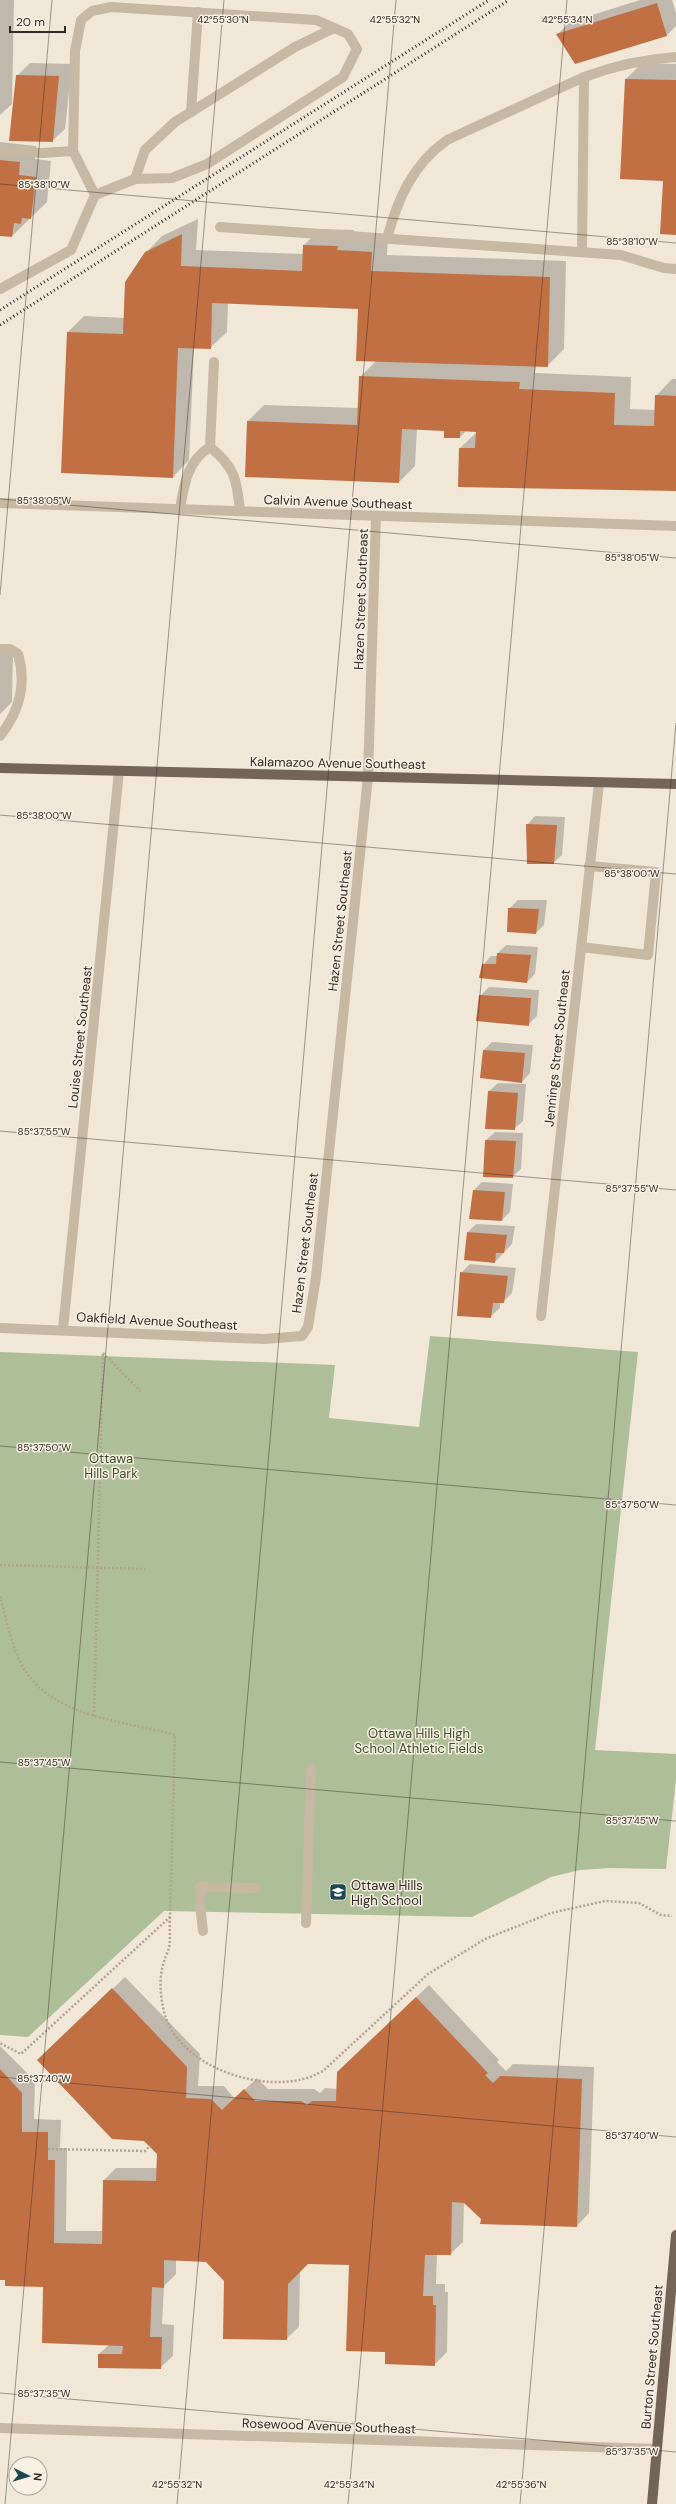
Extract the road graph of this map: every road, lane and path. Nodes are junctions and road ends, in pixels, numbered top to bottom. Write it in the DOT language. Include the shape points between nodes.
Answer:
graph roads {
  1 [pos="198,12"];
  2 [pos="334,28"];
  3 [pos="676,57"];
  4 [pos="584,77"];
  5 [pos="191,112"];
  6 [pos="0,151"];
  7 [pos="73,151"];
  8 [pos="135,179"];
  9 [pos="95,194"];
  10 [pos="220,227"];
  11 [pos="387,238"];
  12 [pos="582,252"];
  13 [pos="676,269"];
  14 [pos="0,288"];
  15 [pos="214,362"];
  16 [pos="210,447"];
  17 [pos="0,503"];
  18 [pos="180,509"];
  19 [pos="240,511"];
  20 [pos="376,516"];
  21 [pos="676,526"];
  22 [pos="0,649"];
  23 [pos="0,736"];
  24 [pos="0,768"];
  25 [pos="119,771"];
  26 [pos="368,777"];
  27 [pos="598,783"];
  28 [pos="676,784"];
  29 [pos="589,866"];
  30 [pos="581,947"];
  31 [pos="541,1316"];
  32 [pos="308,1327"];
  33 [pos="0,1328"];
  34 [pos="63,1329"];
  35 [pos="142,1393"];
  36 [pos="0,1565"];
  37 [pos="98,1568"];
  38 [pos="146,1569"];
  39 [pos="0,1596"];
  40 [pos="94,1716"];
  41 [pos="311,1769"];
  42 [pos="256,1888"];
  43 [pos="672,1916"];
  44 [pos="170,1917"];
  45 [pos="306,1923"];
  46 [pos="203,1931"];
  47 [pos="0,2043"];
  48 [pos="150,2146"];
  49 [pos="48,2149"];
  50 [pos="676,2235"];
  51 [pos="0,2428"];
  52 [pos="657,2449"];
  53 [pos="652,2504"];
  1 -- 2 [label="street" via="316,20"];
  1 -- 5 [label="street"];
  1 -- 7 [label="street" via="111,7 92,11 80,20 75,51"];
  2 -- 5 [label="street" via="295,47"];
  2 -- 8 [label="street" via="348,34 357,49 343,77 207,164 172,178"];
  3 -- 4 [label="street" via="613,66"];
  4 -- 11 [label="street" via="447,140 432,151 409,179 395,210"];
  4 -- 12 [label="street"];
  5 -- 8 [label="street" via="175,122 145,150"];
  6 -- 7 [label="street"];
  7 -- 9 [label="street"];
  8 -- 9 [label="street"];
  9 -- 14 [label="street" via="71,250"];
  10 -- 11 [label="street"];
  11 -- 12 [label="street"];
  12 -- 13 [label="street" via="621,255"];
  15 -- 16 [label="street"];
  16 -- 18 [label="street" via="201,452 190,468"];
  16 -- 19 [label="street" via="232,468 238,483"];
  17 -- 18 [label="street, Calvin Avenue Southeast"];
  18 -- 19 [label="street, Calvin Avenue Southeast"];
  19 -- 20 [label="street, Calvin Avenue Southeast"];
  20 -- 21 [label="street, Calvin Avenue Southeast"];
  20 -- 26 [label="street, Hazen Street Southeast"];
  22 -- 23 [label="street" via="10,649 18,654 22,669 18,709"];
  24 -- 25 [label="main road, Kalamazoo Avenue Southeast"];
  25 -- 26 [label="main road, Kalamazoo Avenue Southeast"];
  25 -- 34 [label="street, Louise Street Southeast"];
  26 -- 27 [label="main road, Kalamazoo Avenue Southeast"];
  26 -- 32 [label="street, Hazen Street Southeast" via="316,1277"];
  27 -- 28 [label="main road, Kalamazoo Avenue Southeast"];
  27 -- 29 [label="street, Jennings Street Southeast"];
  29 -- 30 [label="street, Jennings Street Southeast"];
  29 -- 30 [label="street" via="656,872 648,955"];
  30 -- 31 [label="street, Jennings Street Southeast"];
  32 -- 34 [label="street, Oakfield Avenue Southeast" via="302,1336 264,1338"];
  33 -- 34 [label="street, Oakfield Avenue Southeast"];
  35 -- 37 [label="path" via="103,1353"];
  36 -- 37 [label="path"];
  37 -- 38 [label="path"];
  37 -- 40 [label="path"];
  39 -- 40 [label="path" via="16,1653 41,1689 62,1705"];
  40 -- 44 [label="path" via="175,1735"];
  41 -- 45 [label="street"];
  42 -- 46 [label="street" via="200,1888"];
  43 -- 44 [label="path" via="661,1915 639,1903 605,1901 551,1913 525,1922 505,1933 485,1939 428,1974 323,2071 304,2079 274,2082 211,2066 194,2056 176,2037 163,2009 160,1994 162,1970 169,1948"];
  44 -- 47 [label="path" via="21,2054"];
  48 -- 49 [label="path" via="145,2152"];
  50 -- 52 [label="main road, Burton Street Southeast"];
  51 -- 52 [label="street, Rosewood Avenue Southeast"];
  52 -- 53 [label="main road, Burton Street Southeast"];
}
